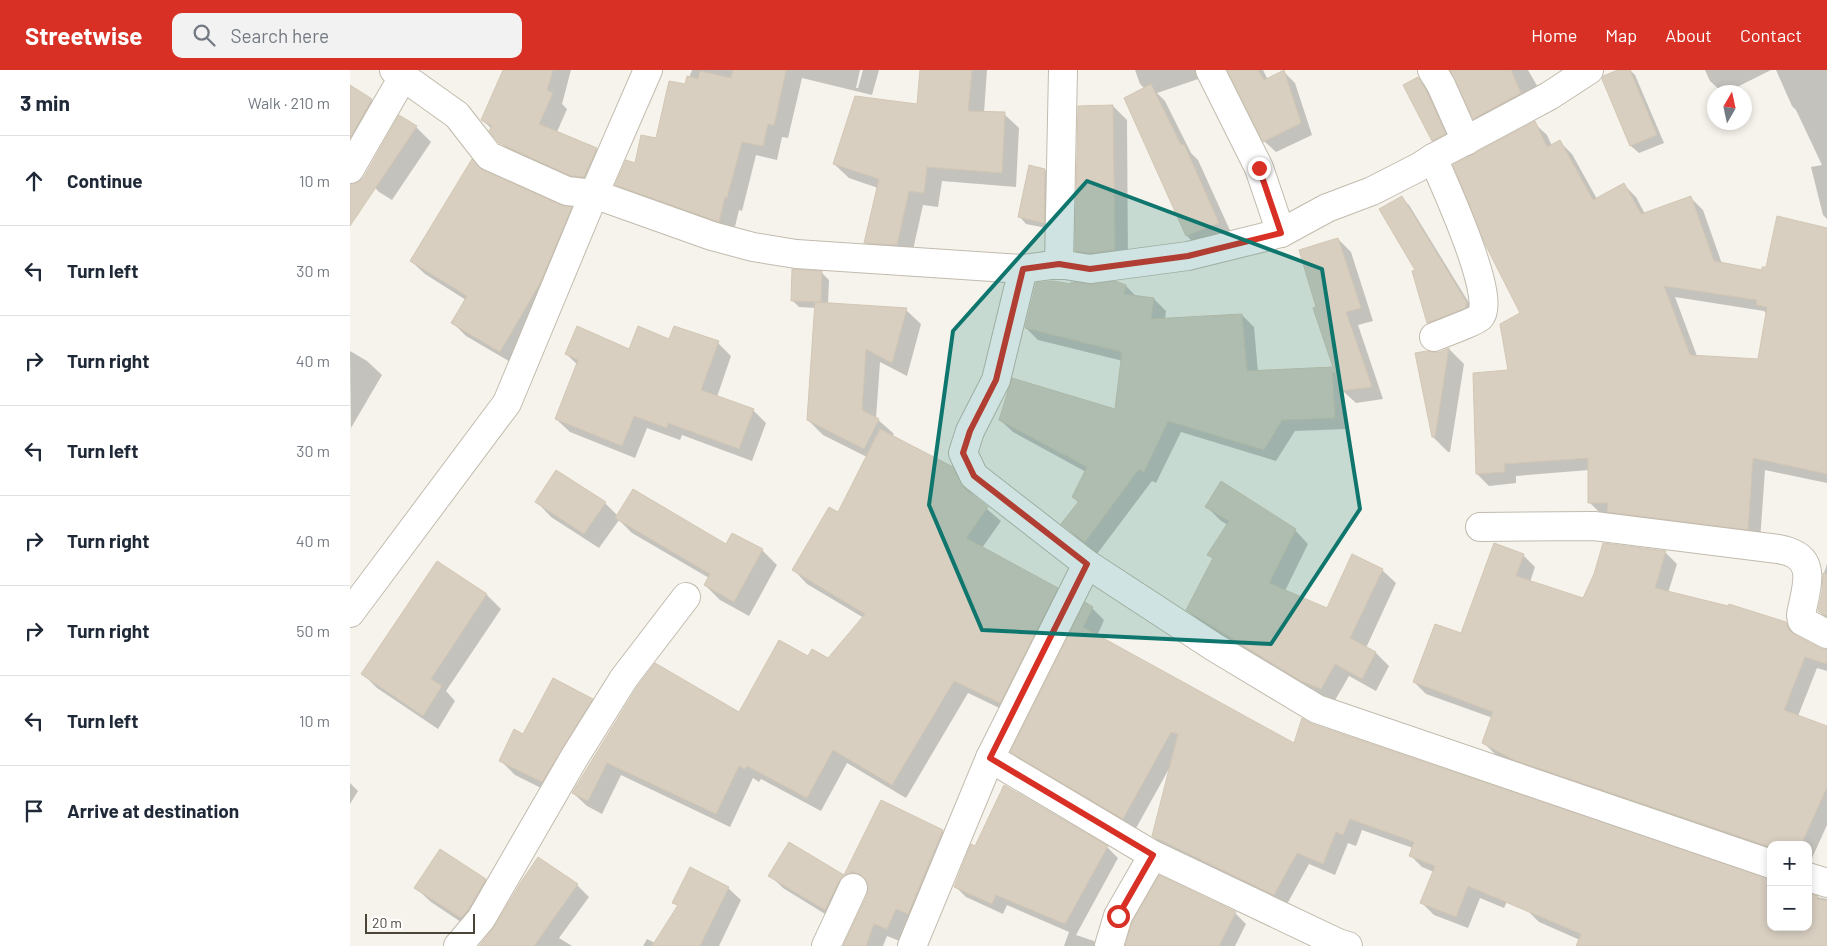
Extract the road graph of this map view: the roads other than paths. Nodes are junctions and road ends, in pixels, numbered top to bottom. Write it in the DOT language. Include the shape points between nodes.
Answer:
graph roads {
  1 [pos="648,70"];
  2 [pos="1063,70"];
  3 [pos="1210,70"];
  4 [pos="1432,70"];
  5 [pos="1589,70"];
  6 [pos="399,73"];
  7 [pos="1466,141"];
  8 [pos="1433,158"];
  9 [pos="350,169"];
  10 [pos="594,194"];
  11 [pos="1281,233"];
  12 [pos="1059,264"];
  13 [pos="1023,269"];
  14 [pos="1434,337"];
  15 [pos="1480,527"];
  16 [pos="1087,564"];
  17 [pos="686,597"];
  18 [pos="350,613"];
  19 [pos="1827,634"];
  20 [pos="990,758"];
  21 [pos="1153,855"];
  22 [pos="1767,863"];
  23 [pos="1812,877"];
  24 [pos="1827,883"];
  25 [pos="853,888"];
  26 [pos="1341,945"];
  27 [pos="458,946"];
  28 [pos="826,946"];
  29 [pos="912,946"];
  30 [pos="1109,946"];
  1 -- 10 [label="street"];
  2 -- 12 [label="street"];
  3 -- 11 [label="street" via="1259,168"];
  4 -- 7 [label="street"];
  5 -- 7 [label="street" via="1549,96"];
  6 -- 9 [label="street"];
  6 -- 10 [label="street" via="456,115 489,156 567,191"];
  7 -- 8 [label="street"];
  8 -- 11 [label="street" via="1372,191 1327,208"];
  8 -- 14 [label="street" via="1473,254 1485,308 1480,317"];
  10 -- 13 [label="street" via="712,236 753,247 796,254"];
  10 -- 18 [label="street" via="507,403"];
  11 -- 12 [label="street" via="1188,256 1090,269"];
  12 -- 13 [label="street"];
  13 -- 16 [label="street" via="996,380 970,431 963,453 974,476"];
  15 -- 19 [label="street" via="1594,526 1786,551 1802,560 1808,570 1802,621"];
  16 -- 20 [label="street"];
  16 -- 22 [label="street" via="1317,710"];
  17 -- 27 [label="street" via="624,678 480,918"];
  20 -- 21 [label="street"];
  20 -- 29 [label="street"];
  21 -- 26 [label="street"];
  21 -- 30 [label="street" via="1118,916"];
  23 -- 24 [label="street"];
  25 -- 28 [label="street"];
}
